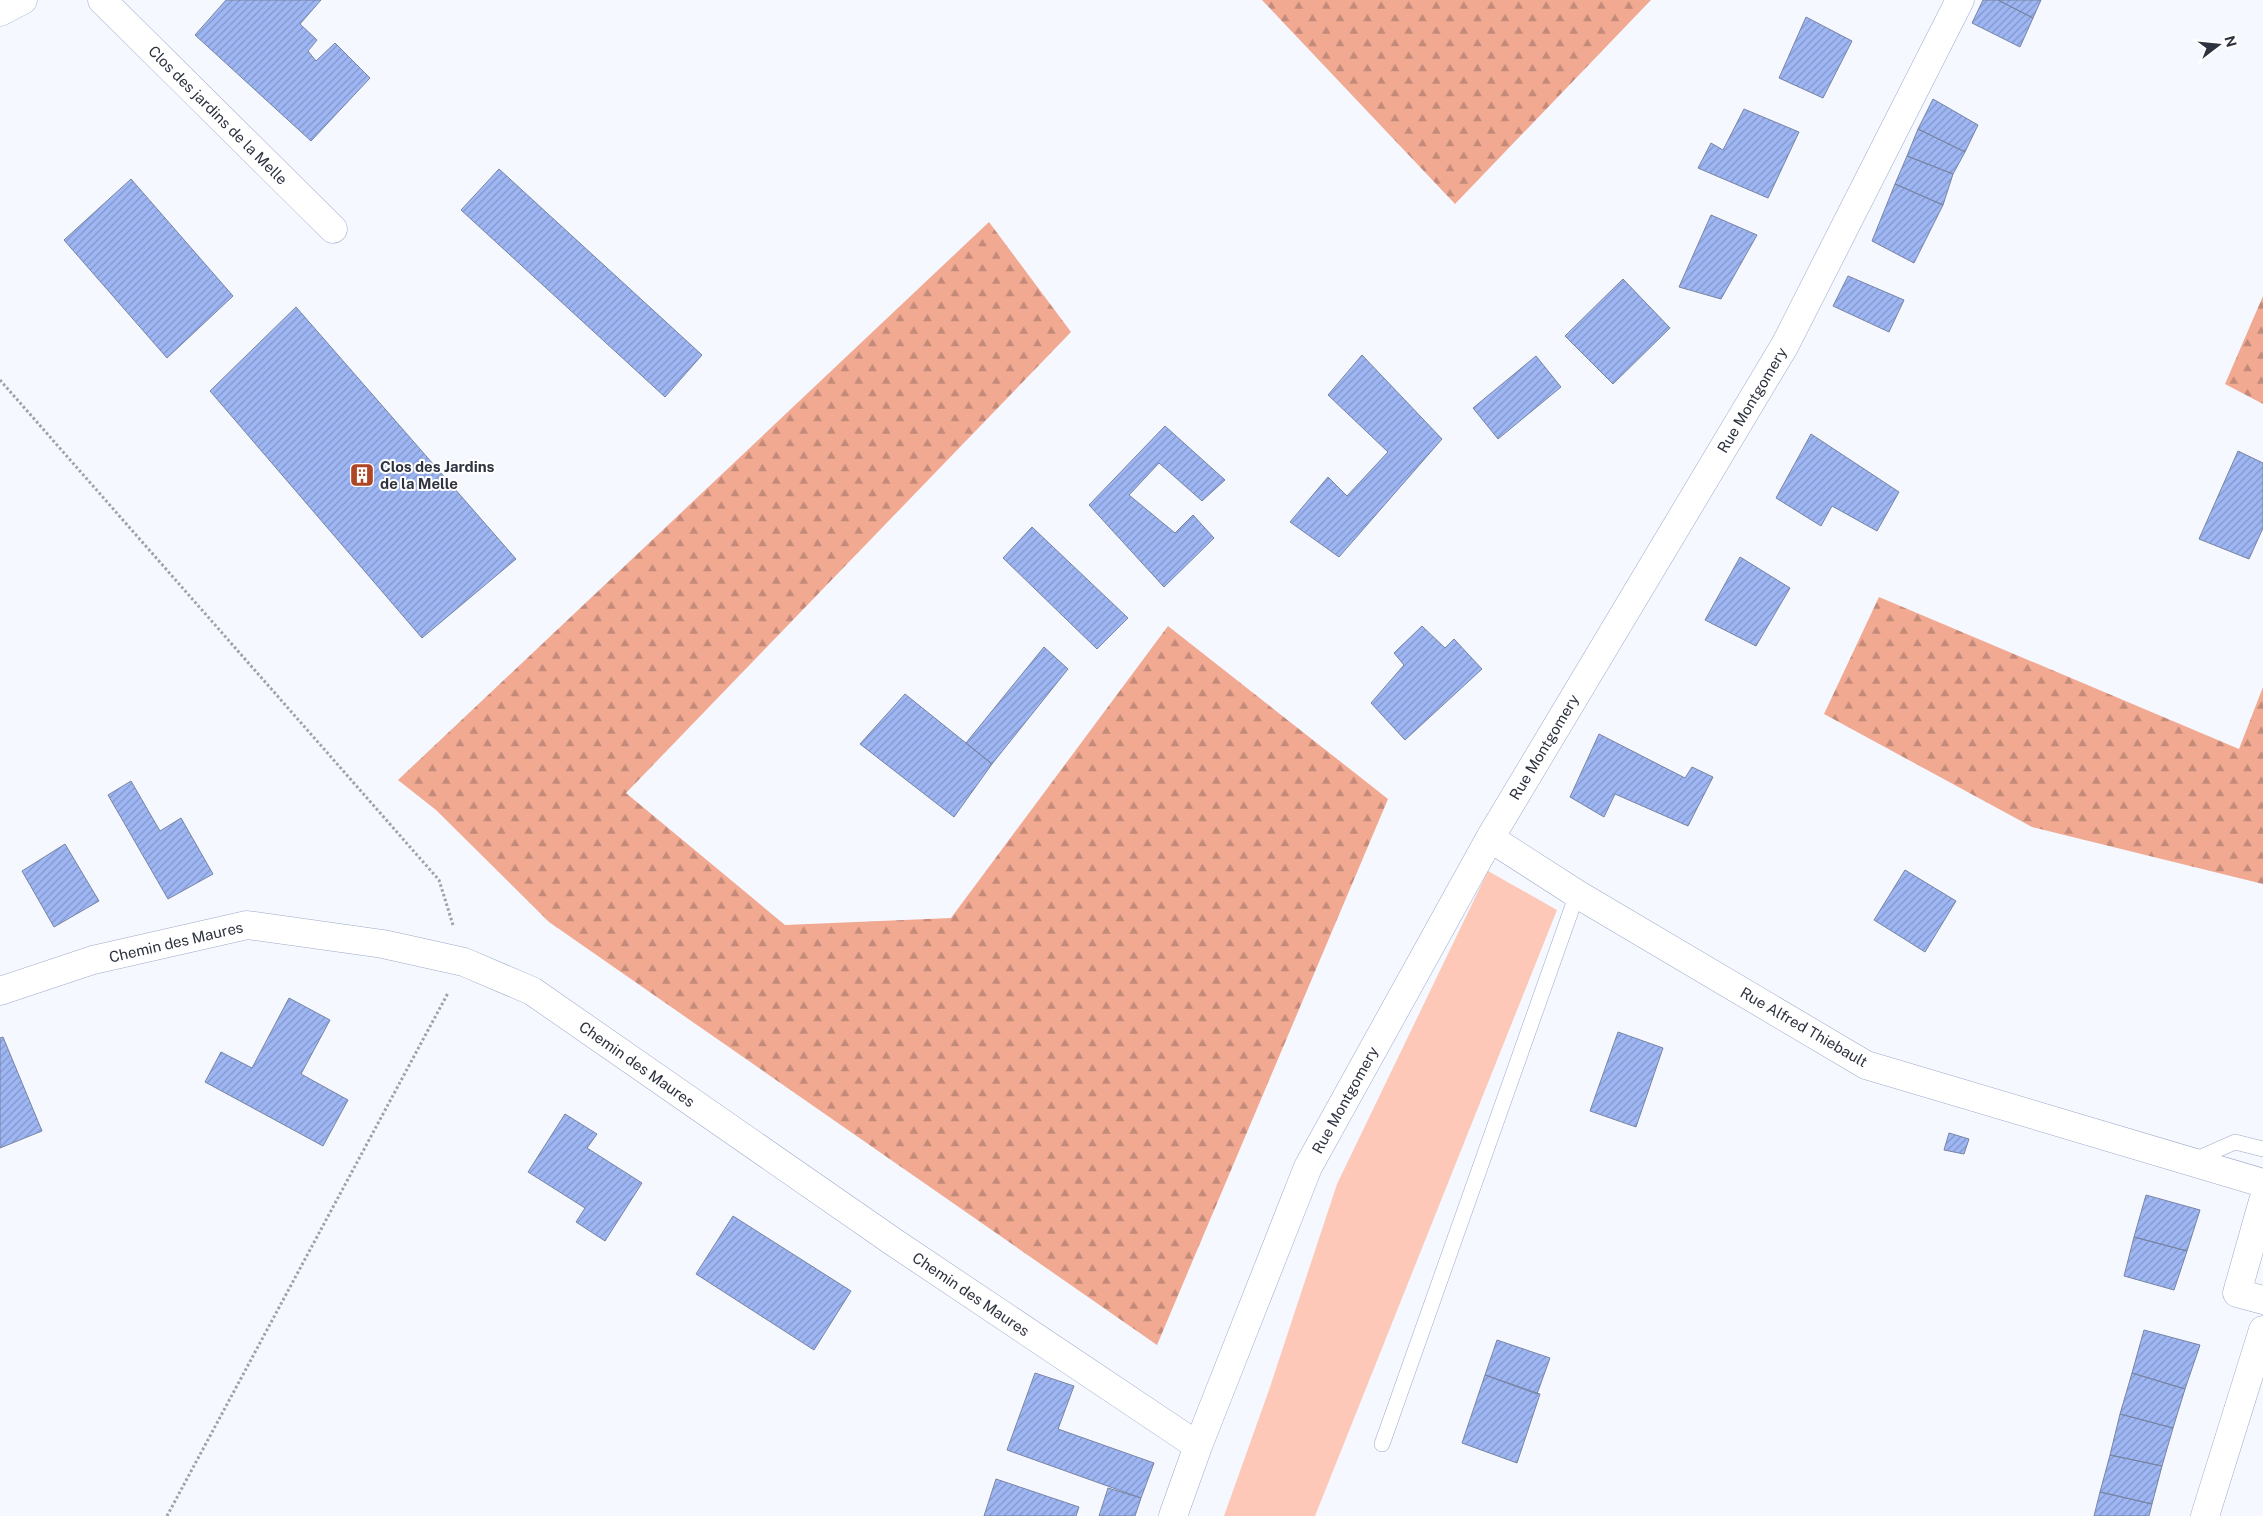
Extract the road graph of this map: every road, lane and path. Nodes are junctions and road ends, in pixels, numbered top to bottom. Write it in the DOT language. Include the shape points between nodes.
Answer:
graph roads {
  1 [pos="23,0"];
  2 [pos="102,0"];
  3 [pos="1960,0"];
  4 [pos="0,12"];
  5 [pos="333,229"];
  6 [pos="0,380"];
  7 [pos="1490,838"];
  8 [pos="1577,894"];
  9 [pos="464,962"];
  10 [pos="0,991"];
  11 [pos="2263,1149"];
  12 [pos="2191,1162"];
  13 [pos="2263,1183"];
  14 [pos="2263,1200"];
  15 [pos="2263,1300"];
  16 [pos="2263,1330"];
  17 [pos="1382,1444"];
  18 [pos="1198,1446"];
  19 [pos="167,1516"];
  20 [pos="1173,1516"];
  21 [pos="2205,1516"];
  1 -- 4 [label="street"];
  2 -- 5 [label="street, Clos des jardins de la Melle"];
  3 -- 7 [label="street, Rue Montgomery" via="1785,345"];
  6 -- 9 [label="path" via="439,880"];
  7 -- 8 [label="street, Rue Alfred Thiebault"];
  7 -- 18 [label="street, Rue Montgomery" via="1308,1167"];
  8 -- 12 [label="street, Rue Alfred Thiebault" via="1866,1065"];
  8 -- 17 [label="lane"];
  9 -- 10 [label="street, Chemin des Maures" via="383,944 247,925 94,960"];
  9 -- 18 [label="street, Chemin des Maures" via="532,991 895,1243"];
  9 -- 19 [label="path"];
  11 -- 12 [label="lane" via="2235,1142"];
  12 -- 13 [label="street, Rue Alfred Thiebault"];
  14 -- 15 [label="street" via="2237,1293"];
  16 -- 21 [label="street"];
  18 -- 20 [label="street, Rue Montgomery"];
}
